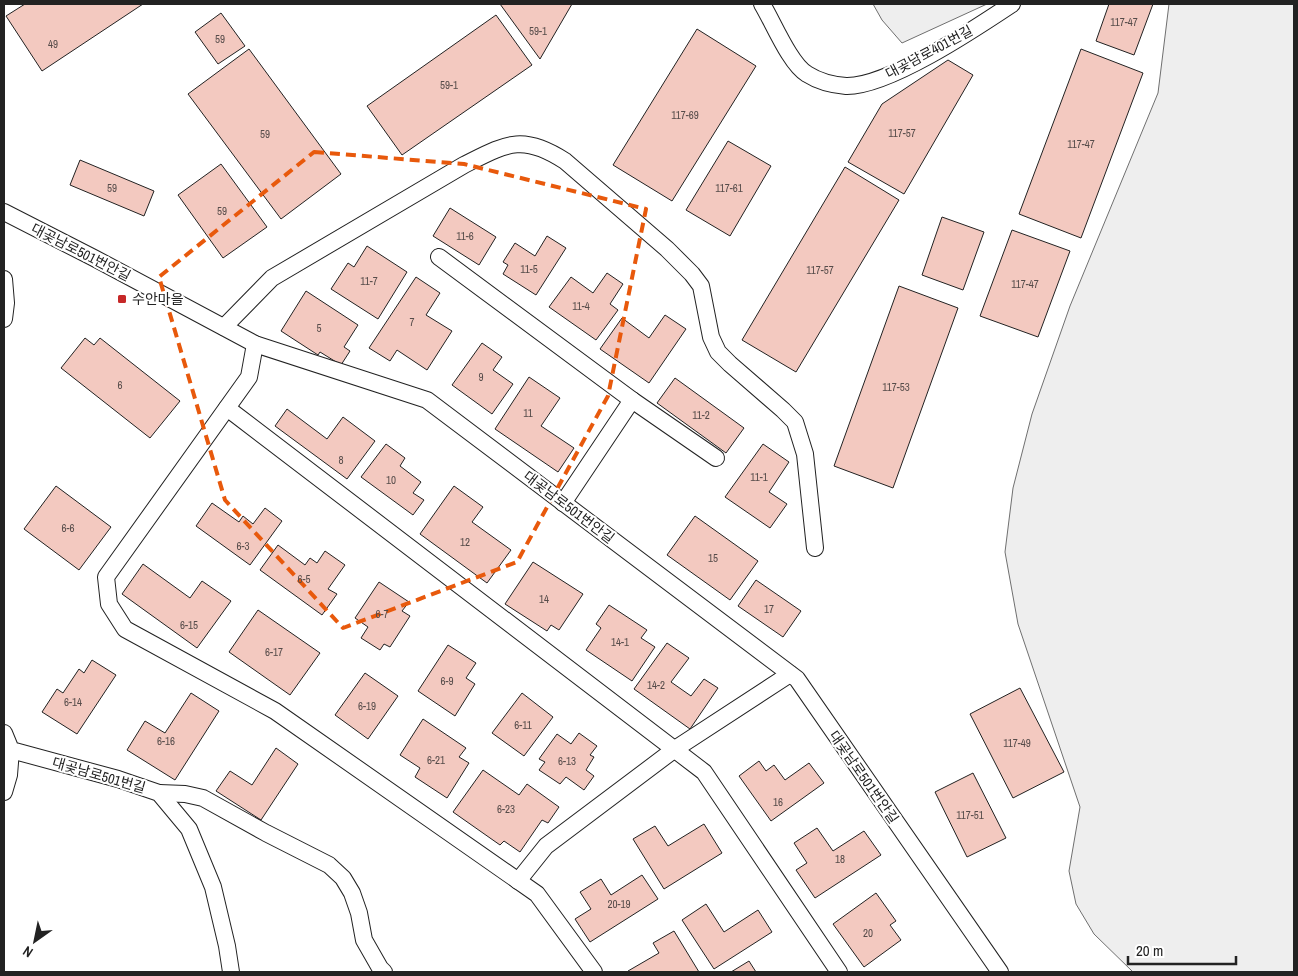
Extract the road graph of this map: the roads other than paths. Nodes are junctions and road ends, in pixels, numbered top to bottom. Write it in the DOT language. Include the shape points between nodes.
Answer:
graph roads {
  1 [pos="762,4"];
  2 [pos="1012,4"];
  3 [pos="4,212"];
  4 [pos="440,257"];
  5 [pos="4,280"];
  6 [pos="4,319"];
  7 [pos="224,327"];
  8 [pos="255,344"];
  9 [pos="632,400"];
  10 [pos="227,408"];
  11 [pos="716,458"];
  12 [pos="563,503"];
  13 [pos="815,548"];
  14 [pos="790,674"];
  15 [pos="4,733"];
  16 [pos="675,749"];
  17 [pos="11,750"];
  18 [pos="4,792"];
  19 [pos="159,793"];
  20 [pos="518,881"];
  21 [pos="231,972"];
  22 [pos="384,972"];
  23 [pos="594,972"];
  24 [pos="839,972"];
  25 [pos="1000,972"];
  1 -- 2 [label="lane, 대곶남로401번길" via="789,53 805,73 826,83 848,86 876,81 920,60"];
  3 -- 7 [label="lane, 대곶남로501번안길"];
  4 -- 9 [label="lane"];
  5 -- 6 [label="lane"];
  7 -- 8 [label="lane, 대곶남로501번안길"];
  7 -- 13 [label="lane" via="272,278 464,165 519,143 548,150 565,161 692,274 701,286 711,337 718,352 795,422 805,454"];
  8 -- 10 [label="lane" via="249,377"];
  8 -- 12 [label="lane, 대곶남로501번안길" via="427,400"];
  9 -- 11 [label="lane"];
  9 -- 12 [label="lane"];
  10 -- 16 [label="lane"];
  10 -- 20 [label="lane" via="106,577 109,604 125,629 275,711"];
  12 -- 14 [label="lane, 대곶남로501번안길"];
  14 -- 16 [label="lane"];
  14 -- 25 [label="lane, 대곶남로501번안길"];
  15 -- 17 [label="lane"];
  16 -- 20 [label="lane" via="546,846"];
  16 -- 24 [label="lane" via="704,772"];
  17 -- 18 [label="lane"];
  17 -- 19 [label="lane, 대곶남로501번길"];
  19 -- 21 [label="lane, 대곶남로501번길" via="189,829 214,887"];
  19 -- 22 [label="lane" via="203,798 329,865 343,878 352,893 360,913 364,940"];
  20 -- 23 [label="lane" via="537,894"];
}
